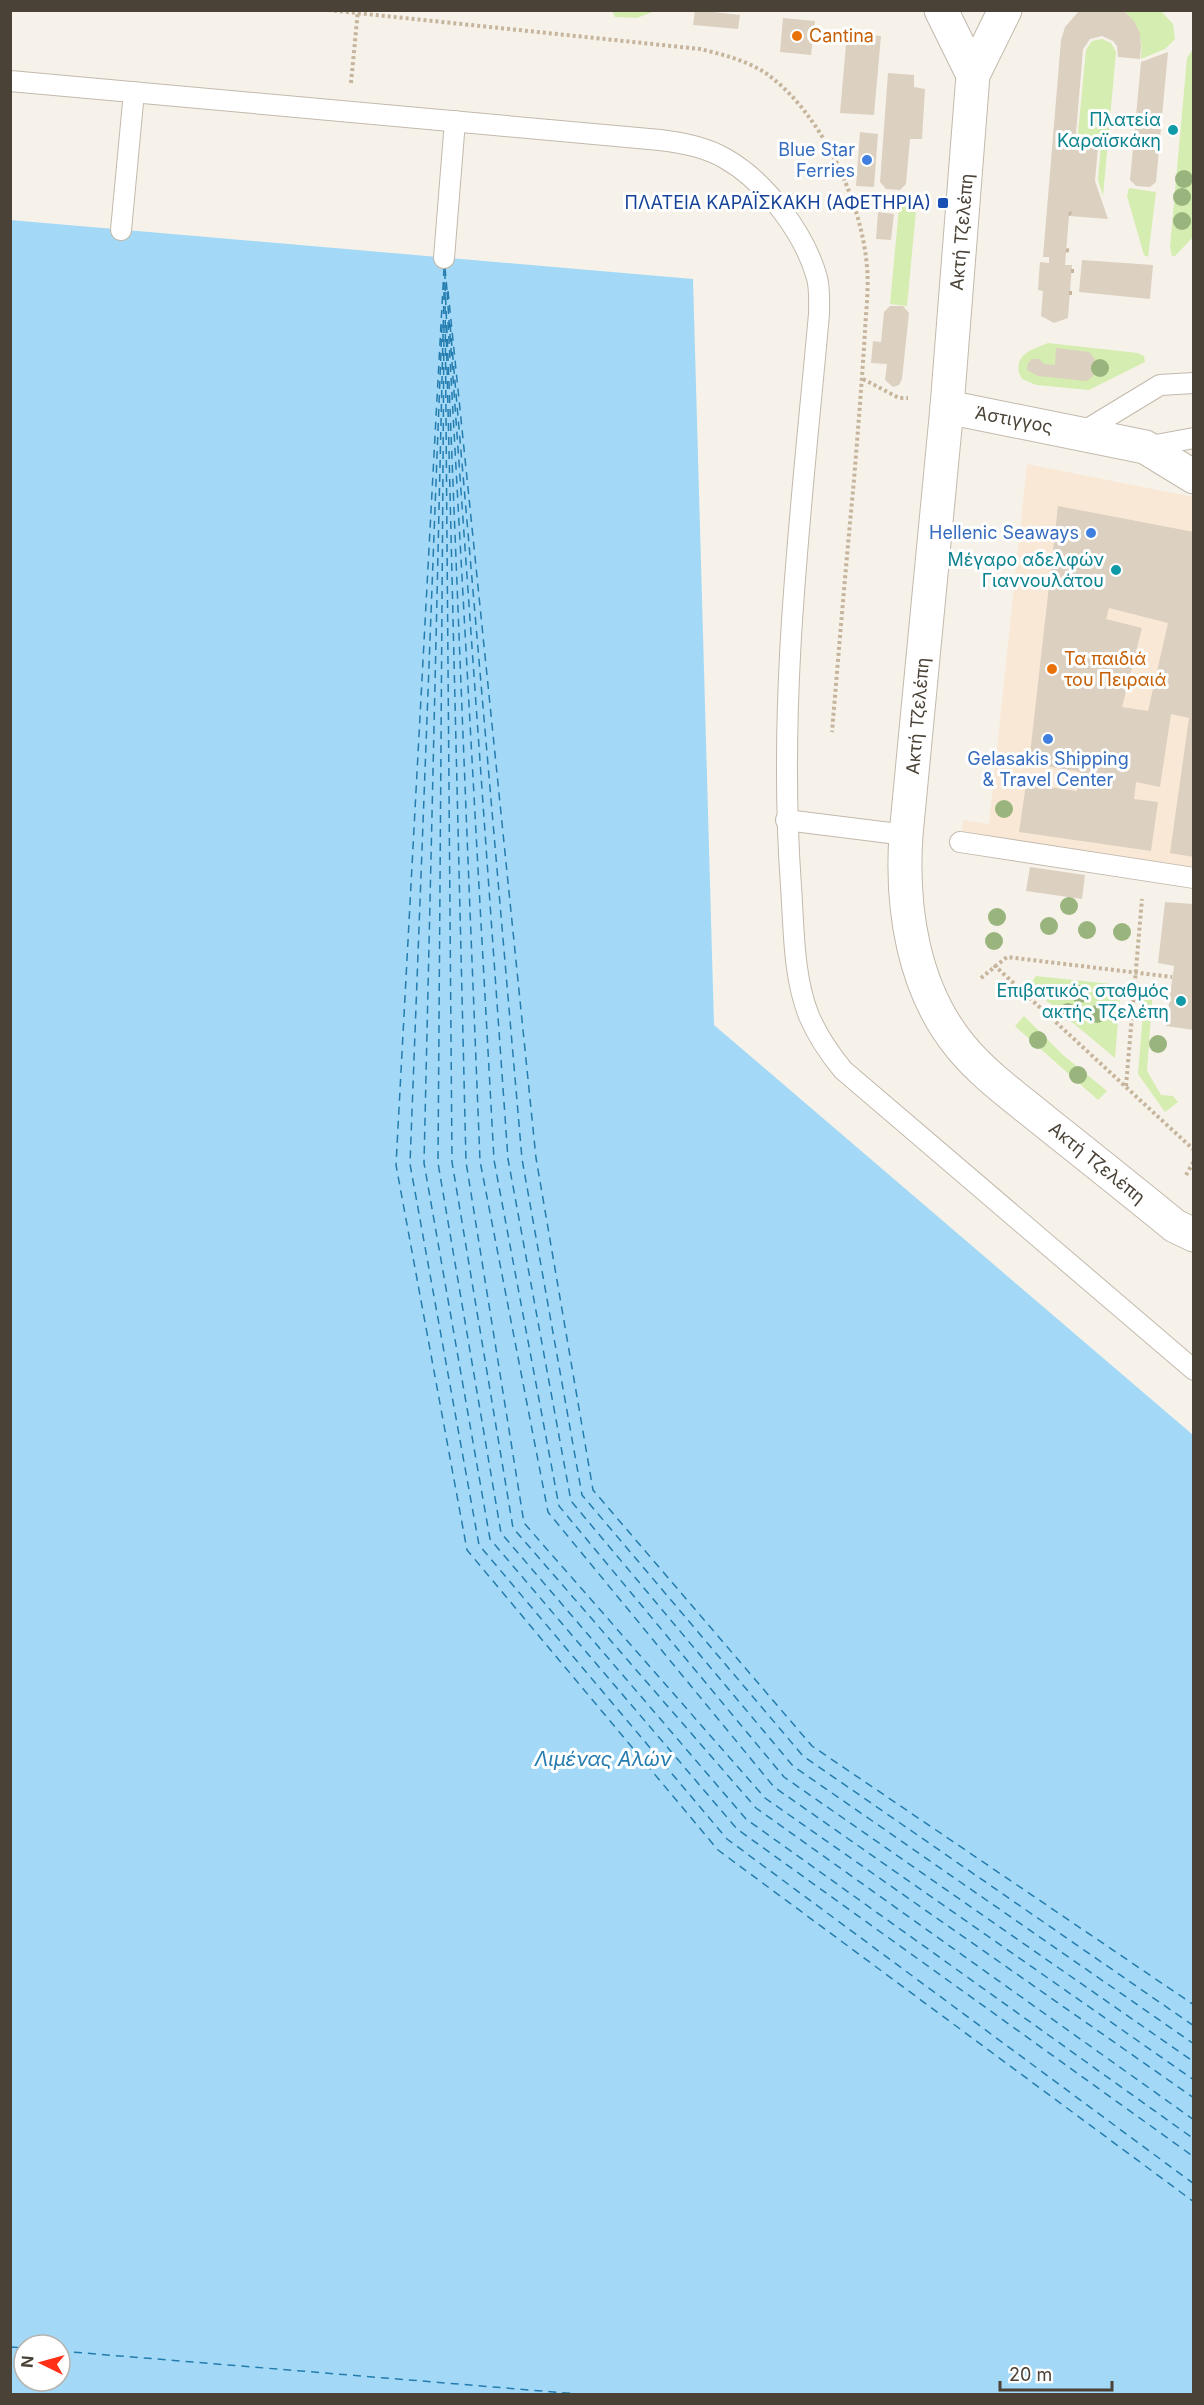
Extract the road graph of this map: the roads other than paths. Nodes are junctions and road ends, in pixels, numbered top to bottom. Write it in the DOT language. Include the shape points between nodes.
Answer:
graph roads {
  1 [pos="941,10"];
  2 [pos="1005,10"];
  3 [pos="973,75"];
  4 [pos="10,81"];
  5 [pos="134,92"];
  6 [pos="455,121"];
  7 [pos="121,230"];
  8 [pos="444,258"];
  9 [pos="1194,383"];
  10 [pos="947,407"];
  11 [pos="1081,433"];
  12 [pos="1194,438"];
  13 [pos="1145,447"];
  14 [pos="1194,477"];
  15 [pos="786,820"];
  16 [pos="906,835"];
  17 [pos="960,842"];
  18 [pos="1194,878"];
  19 [pos="1194,1235"];
  20 [pos="1193,1370"];
  1 -- 3 [label="street"];
  2 -- 3 [label="street, Ακτή Τζελέπη"];
  3 -- 10 [label="street, Ακτή Τζελέπη"];
  4 -- 5 [label="lane"];
  5 -- 6 [label="lane"];
  5 -- 7 [label="lane"];
  6 -- 8 [label="lane"];
  6 -- 15 [label="lane" via="689,144 727,159 760,187 788,218 806,248 818,280 819,314 788,684"];
  9 -- 11 [label="lane" via="1160,385"];
  10 -- 11 [label="street, Άστιγγος"];
  10 -- 16 [label="street, Ακτή Τζελέπη"];
  11 -- 13 [label="street, Άστιγγος"];
  12 -- 13 [label="lane, Άστιγγος"];
  13 -- 14 [label="street, Άστιγγος"];
  15 -- 16 [label="lane"];
  15 -- 20 [label="lane" via="800,982 809,1015 824,1046 868,1092"];
  16 -- 19 [label="street, Ακτή Τζελέπη" via="907,910 921,972 936,1008 961,1047 997,1083 1175,1226"];
  17 -- 18 [label="lane"];
}
